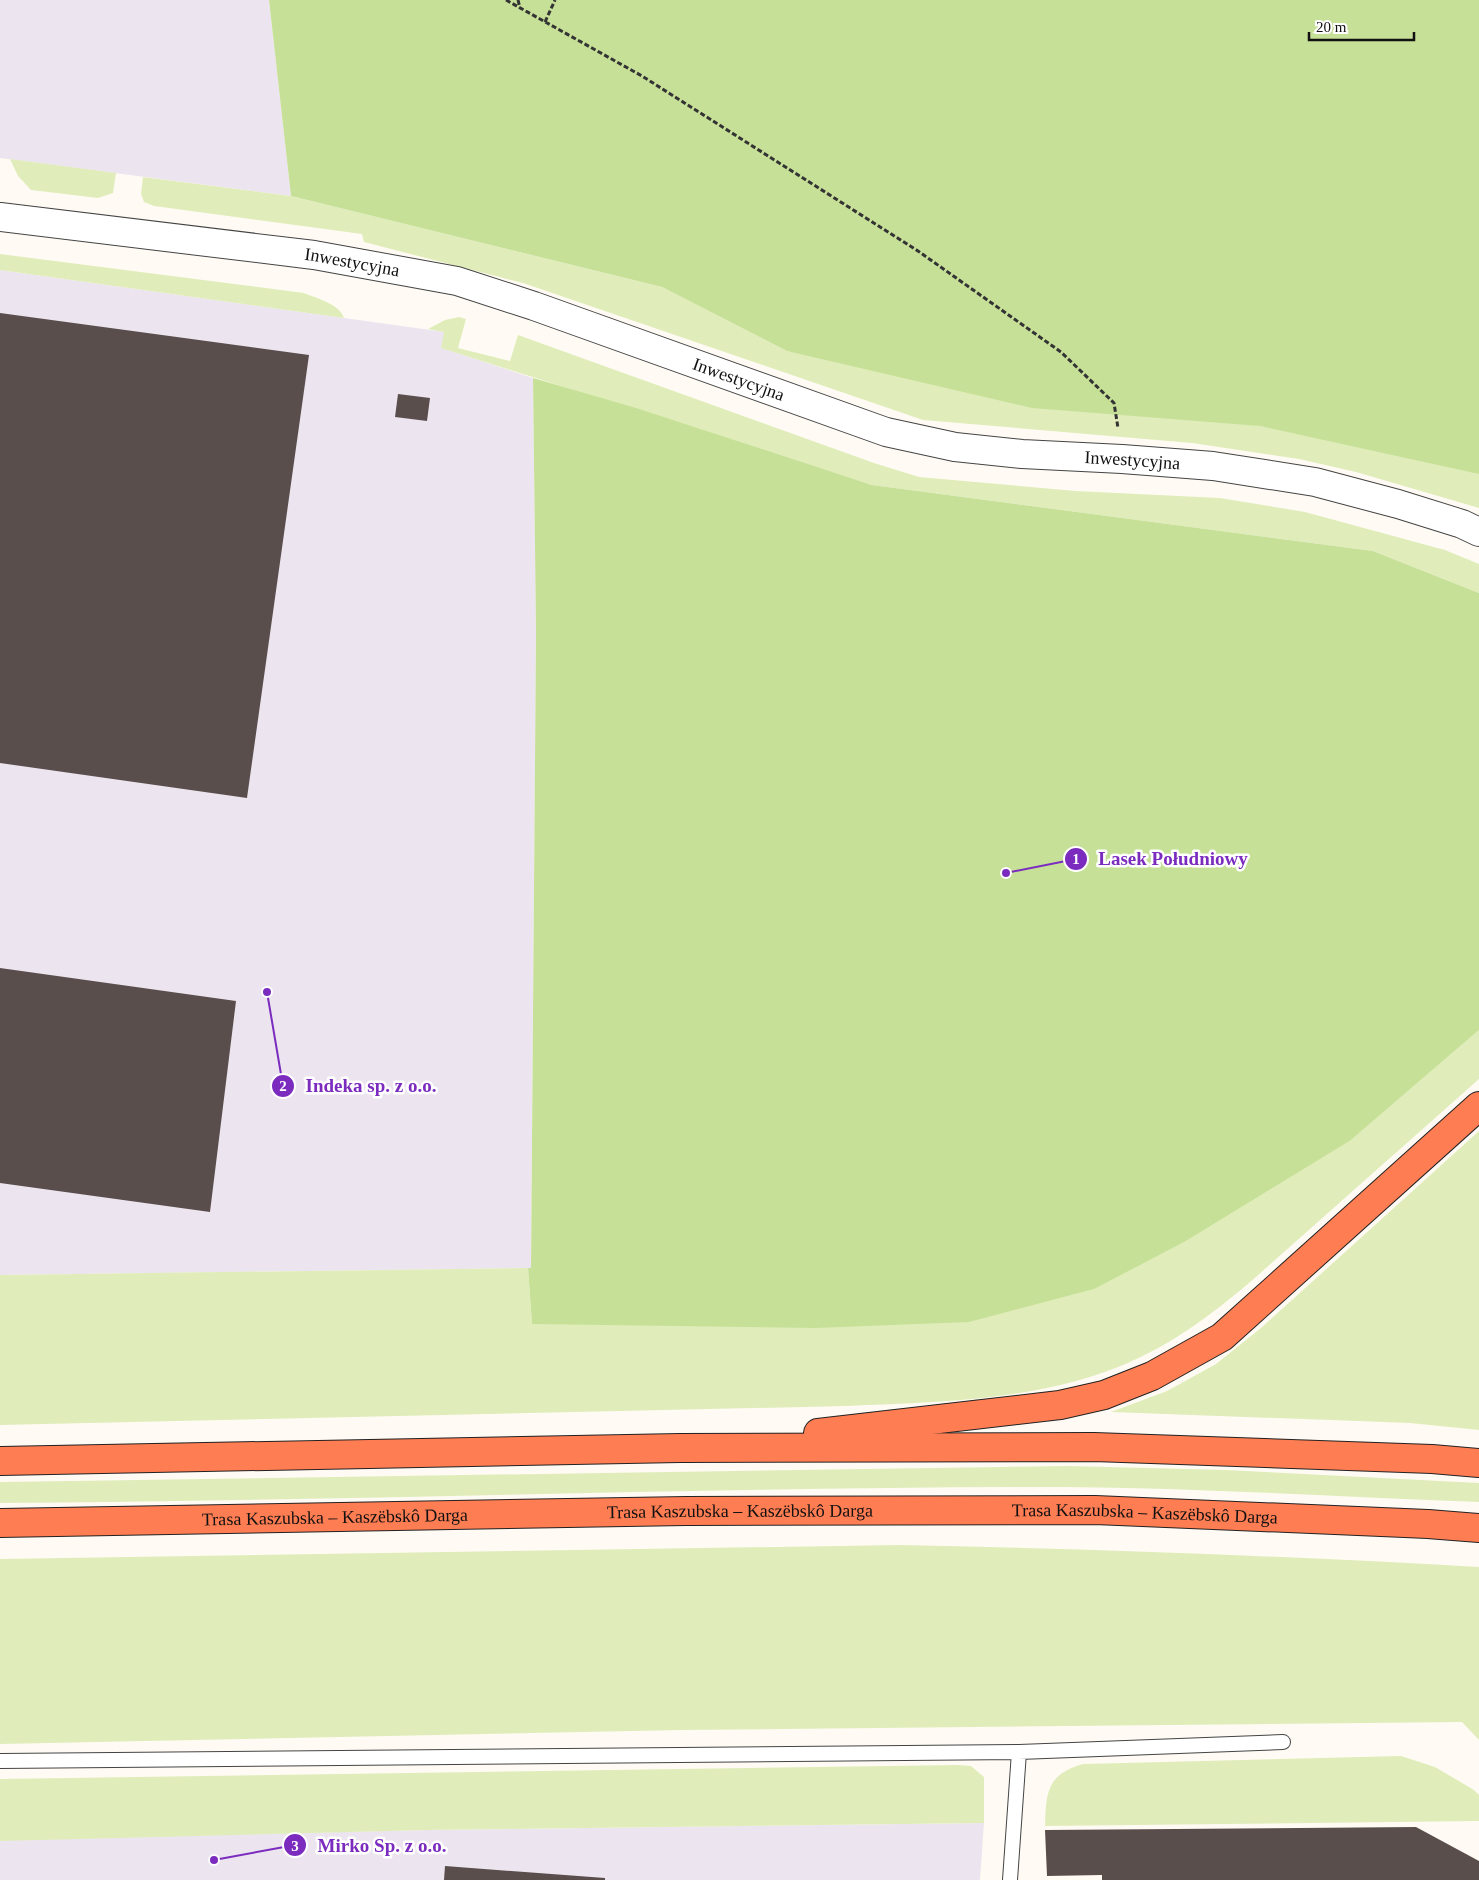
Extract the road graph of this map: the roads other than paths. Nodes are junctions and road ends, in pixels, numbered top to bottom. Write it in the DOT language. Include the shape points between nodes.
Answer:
graph roads {
  1 [pos="0,217"];
  2 [pos="1479,532"];
  3 [pos="1479,1106"];
  4 [pos="680,1448"];
  5 [pos="0,1461"];
  6 [pos="1479,1462"];
  7 [pos="0,1523"];
  8 [pos="1479,1528"];
  9 [pos="1283,1742"];
  10 [pos="1019,1752"];
  11 [pos="0,1761"];
  12 [pos="1010,1880"];
  1 -- 2 [label="street, Inwestycyjna" via="314,255 457,281 886,432 955,447 1213,466 1315,482 1398,504"];
  3 -- 4 [label="highway" via="1222,1337 1152,1376 1104,1395 1060,1406"];
  4 -- 5 [label="highway"];
  4 -- 6 [label="highway" via="1094,1447"];
  7 -- 8 [label="highway, Trasa Kaszubska – Kaszëbskô Darga" via="696,1511 1096,1510"];
  9 -- 10 [label="lane"];
  10 -- 11 [label="lane"];
  10 -- 12 [label="lane"];
}
